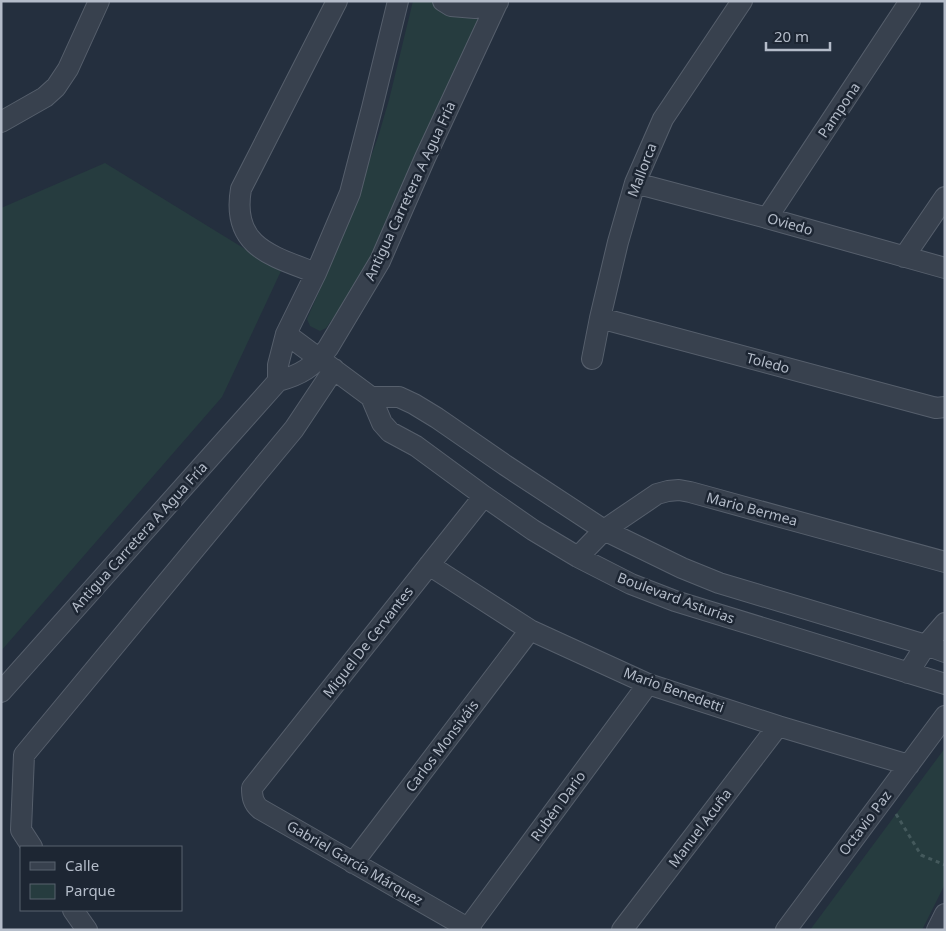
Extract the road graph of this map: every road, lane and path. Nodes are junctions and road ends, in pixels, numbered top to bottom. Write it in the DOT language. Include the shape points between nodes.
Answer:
graph roads {
  1 [pos="99,1"];
  2 [pos="337,1"];
  3 [pos="398,1"];
  4 [pos="444,1"];
  5 [pos="742,1"];
  6 [pos="910,1"];
  7 [pos="498,2"];
  8 [pos="1,122"];
  9 [pos="635,183"];
  10 [pos="945,197"];
  11 [pos="767,218"];
  12 [pos="904,257"];
  13 [pos="945,268"];
  14 [pos="316,273"];
  15 [pos="600,318"];
  16 [pos="286,334"];
  17 [pos="592,359"];
  18 [pos="327,364"];
  19 [pos="278,381"];
  20 [pos="371,397"];
  21 [pos="940,408"];
  22 [pos="484,496"];
  23 [pos="604,530"];
  24 [pos="578,557"];
  25 [pos="945,562"];
  26 [pos="429,565"];
  27 [pos="945,623"];
  28 [pos="530,630"];
  29 [pos="936,648"];
  30 [pos="908,673"];
  31 [pos="648,684"];
  32 [pos="945,684"];
  33 [pos="1,692"];
  34 [pos="945,716"];
  35 [pos="778,726"];
  36 [pos="909,765"];
  37 [pos="252,788"];
  38 [pos="885,796"];
  39 [pos="31,846"];
  40 [pos="353,863"];
  41 [pos="945,865"];
  42 [pos="74,911"];
  43 [pos="945,914"];
  44 [pos="469,929"];
  45 [pos="86,930"];
  46 [pos="622,930"];
  47 [pos="786,930"];
  48 [pos="937,930"];
  1 -- 8 [label="street" via="68,69 56,87 45,97"];
  2 -- 14 [label="street" via="241,189 239,200 246,232 261,250"];
  3 -- 14 [label="street" via="350,194"];
  4 -- 7 [label="street" via="451,6 475,8"];
  5 -- 9 [label="street, Mallorca" via="663,119"];
  6 -- 11 [label="street, Pampona"];
  7 -- 18 [label="street, Antigua Carretera A Agua Fría" via="380,261 328,348"];
  9 -- 11 [label="street, Oviedo"];
  9 -- 15 [label="street, Mallorca"];
  10 -- 12 [label="street"];
  11 -- 12 [label="street, Oviedo"];
  12 -- 13 [label="street, Oviedo"];
  14 -- 16 [label="street"];
  15 -- 17 [label="street, Mallorca"];
  15 -- 21 [label="street, Toledo"];
  16 -- 18 [label="street, Boulevard Asturias"];
  16 -- 19 [label="street"];
  18 -- 19 [label="street, Antigua Carretera A Agua Fría"];
  18 -- 20 [label="street, Boulevard Asturias"];
  18 -- 39 [label="street" via="294,428 24,755 21,830"];
  19 -- 33 [label="street, Antigua Carretera A Agua Fría"];
  20 -- 22 [label="street, Boulevard Asturias" via="390,432 416,446"];
  20 -- 23 [label="street" via="399,397 414,404"];
  22 -- 24 [label="street, Boulevard Asturias"];
  22 -- 26 [label="street, Miguel De Cervantes"];
  23 -- 24 [label="street, Mario Bermea"];
  23 -- 25 [label="street, Mario Bermea" via="657,494 679,490"];
  23 -- 29 [label="street" via="719,583"];
  24 -- 30 [label="street, Boulevard Asturias" via="631,584 675,601"];
  26 -- 28 [label="street, Mario Benedetti"];
  26 -- 37 [label="street, Miguel De Cervantes"];
  27 -- 29 [label="street"];
  28 -- 31 [label="street, Mario Benedetti"];
  28 -- 40 [label="street, Carlos Monsiváis"];
  29 -- 30 [label="street"];
  30 -- 32 [label="street, Boulevard Asturias"];
  31 -- 35 [label="street, Mario Benedetti"];
  31 -- 44 [label="street, Rubén Dario"];
  34 -- 36 [label="street, Octavio Paz"];
  35 -- 36 [label="street, Mario Benedetti"];
  35 -- 46 [label="street, Manuel Acuña"];
  36 -- 38 [label="street, Octavio Paz"];
  37 -- 40 [label="street, Gabriel García Márquez" via="253,800 260,808"];
  38 -- 41 [label="path" via="921,855"];
  38 -- 47 [label="street, Octavio Paz"];
  40 -- 44 [label="street, Gabriel García Márquez"];
  42 -- 45 [label="street"];
  43 -- 48 [label="street"];
}
